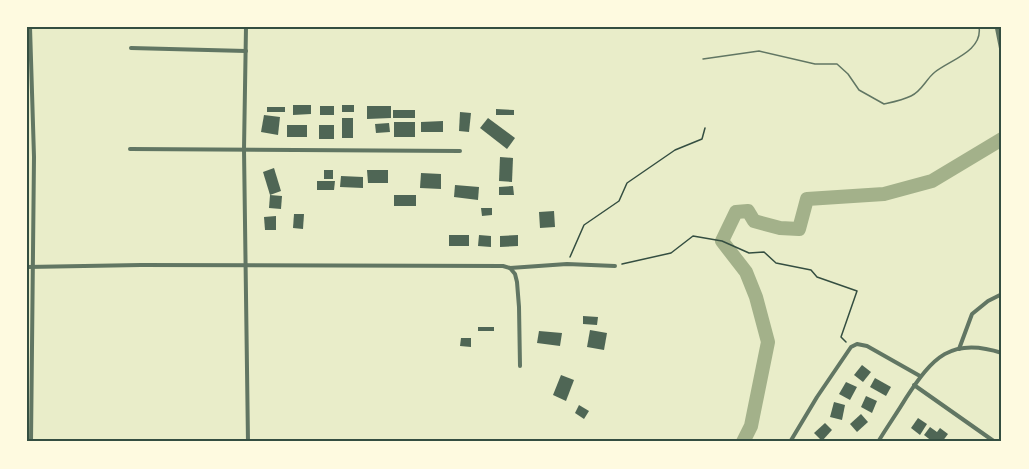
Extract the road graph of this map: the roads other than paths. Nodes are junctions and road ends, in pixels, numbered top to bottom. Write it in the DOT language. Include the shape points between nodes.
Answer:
graph roads {
  1 [pos="30,27"];
  2 [pos="246,27"];
  3 [pos="979,27"];
  4 [pos="997,27"];
  5 [pos="28,36"];
  6 [pos="131,48"];
  7 [pos="246,51"];
  8 [pos="1002,52"];
  9 [pos="703,59"];
  10 [pos="130,149"];
  11 [pos="244,149"];
  12 [pos="460,151"];
  13 [pos="247,266"];
  14 [pos="615,266"];
  15 [pos="30,268"];
  16 [pos="510,268"];
  17 [pos="1002,294"];
  18 [pos="959,349"];
  19 [pos="1002,353"];
  20 [pos="520,366"];
  21 [pos="920,376"];
  22 [pos="914,385"];
  23 [pos="31,442"];
  24 [pos="248,442"];
  25 [pos="790,442"];
  26 [pos="878,442"];
  27 [pos="995,442"];
  1 -- 5 [label="street"];
  2 -- 7 [label="street"];
  3 -- 9 [label="lane" via="979,37 972,48 935,72 918,91 884,104 859,90 837,64 815,64 759,51"];
  4 -- 8 [label="street"];
  5 -- 15 [label="street" via="33,157"];
  6 -- 7 [label="street"];
  7 -- 11 [label="street"];
  10 -- 11 [label="street"];
  11 -- 12 [label="street"];
  11 -- 13 [label="street"];
  13 -- 15 [label="street"];
  13 -- 16 [label="street"];
  13 -- 24 [label="street"];
  14 -- 16 [label="street"];
  15 -- 23 [label="street"];
  16 -- 20 [label="street" via="517,282"];
  17 -- 18 [label="street" via="972,314"];
  18 -- 19 [label="street" via="974,347"];
  18 -- 21 [label="street" via="940,356"];
  21 -- 22 [label="street"];
  21 -- 25 [label="street" via="867,346 851,347"];
  22 -- 26 [label="street"];
  22 -- 27 [label="street"];
}
